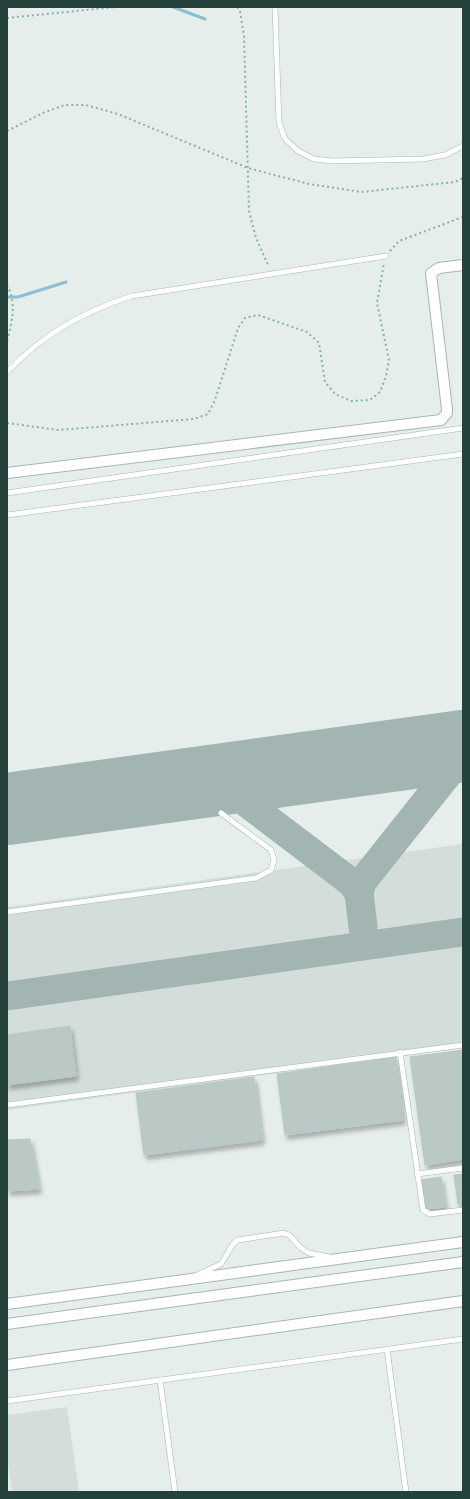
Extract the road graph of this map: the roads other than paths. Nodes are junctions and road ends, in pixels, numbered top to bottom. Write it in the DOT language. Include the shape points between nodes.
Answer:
graph roads {
  1 [pos="275,7"];
  2 [pos="463,146"];
  3 [pos="386,256"];
  4 [pos="463,265"];
  5 [pos="7,372"];
  6 [pos="463,428"];
  7 [pos="463,454"];
  8 [pos="7,474"];
  9 [pos="7,494"];
  10 [pos="7,515"];
  11 [pos="221,813"];
  12 [pos="7,912"];
  13 [pos="463,1044"];
  14 [pos="400,1052"];
  15 [pos="7,1105"];
  16 [pos="463,1168"];
  17 [pos="417,1174"];
  18 [pos="463,1210"];
  19 [pos="462,1242"];
  20 [pos="344,1259"];
  21 [pos="463,1262"];
  22 [pos="180,1281"];
  23 [pos="463,1301"];
  24 [pos="7,1304"];
  25 [pos="7,1324"];
  26 [pos="463,1339"];
  27 [pos="387,1349"];
  28 [pos="7,1364"];
  29 [pos="160,1380"];
  30 [pos="7,1401"];
  31 [pos="175,1492"];
  32 [pos="406,1492"];
  1 -- 2 [label="lane" via="279,123 285,139 298,151 314,159 332,161 423,158 445,155"];
  3 -- 5 [label="lane" via="132,296 101,305 72,319 45,337"];
  4 -- 8 [label="street" via="436,268 431,277 447,409 441,420"];
  6 -- 9 [label="lane"];
  7 -- 10 [label="lane"];
  11 -- 12 [label="lane" via="271,850 274,860 271,870 256,878"];
  13 -- 14 [label="lane"];
  14 -- 15 [label="lane"];
  14 -- 17 [label="lane"];
  16 -- 17 [label="lane"];
  17 -- 18 [label="lane" via="424,1212 430,1214"];
  19 -- 20 [label="street"];
  20 -- 22 [label="street"];
  20 -- 22 [label="lane" via="309,1253 289,1235 280,1233 238,1240 232,1244 223,1261 217,1266"];
  21 -- 25 [label="street"];
  22 -- 24 [label="street"];
  23 -- 28 [label="street"];
  26 -- 27 [label="lane"];
  27 -- 29 [label="lane"];
  27 -- 32 [label="lane"];
  29 -- 30 [label="lane"];
  29 -- 31 [label="lane"];
}
